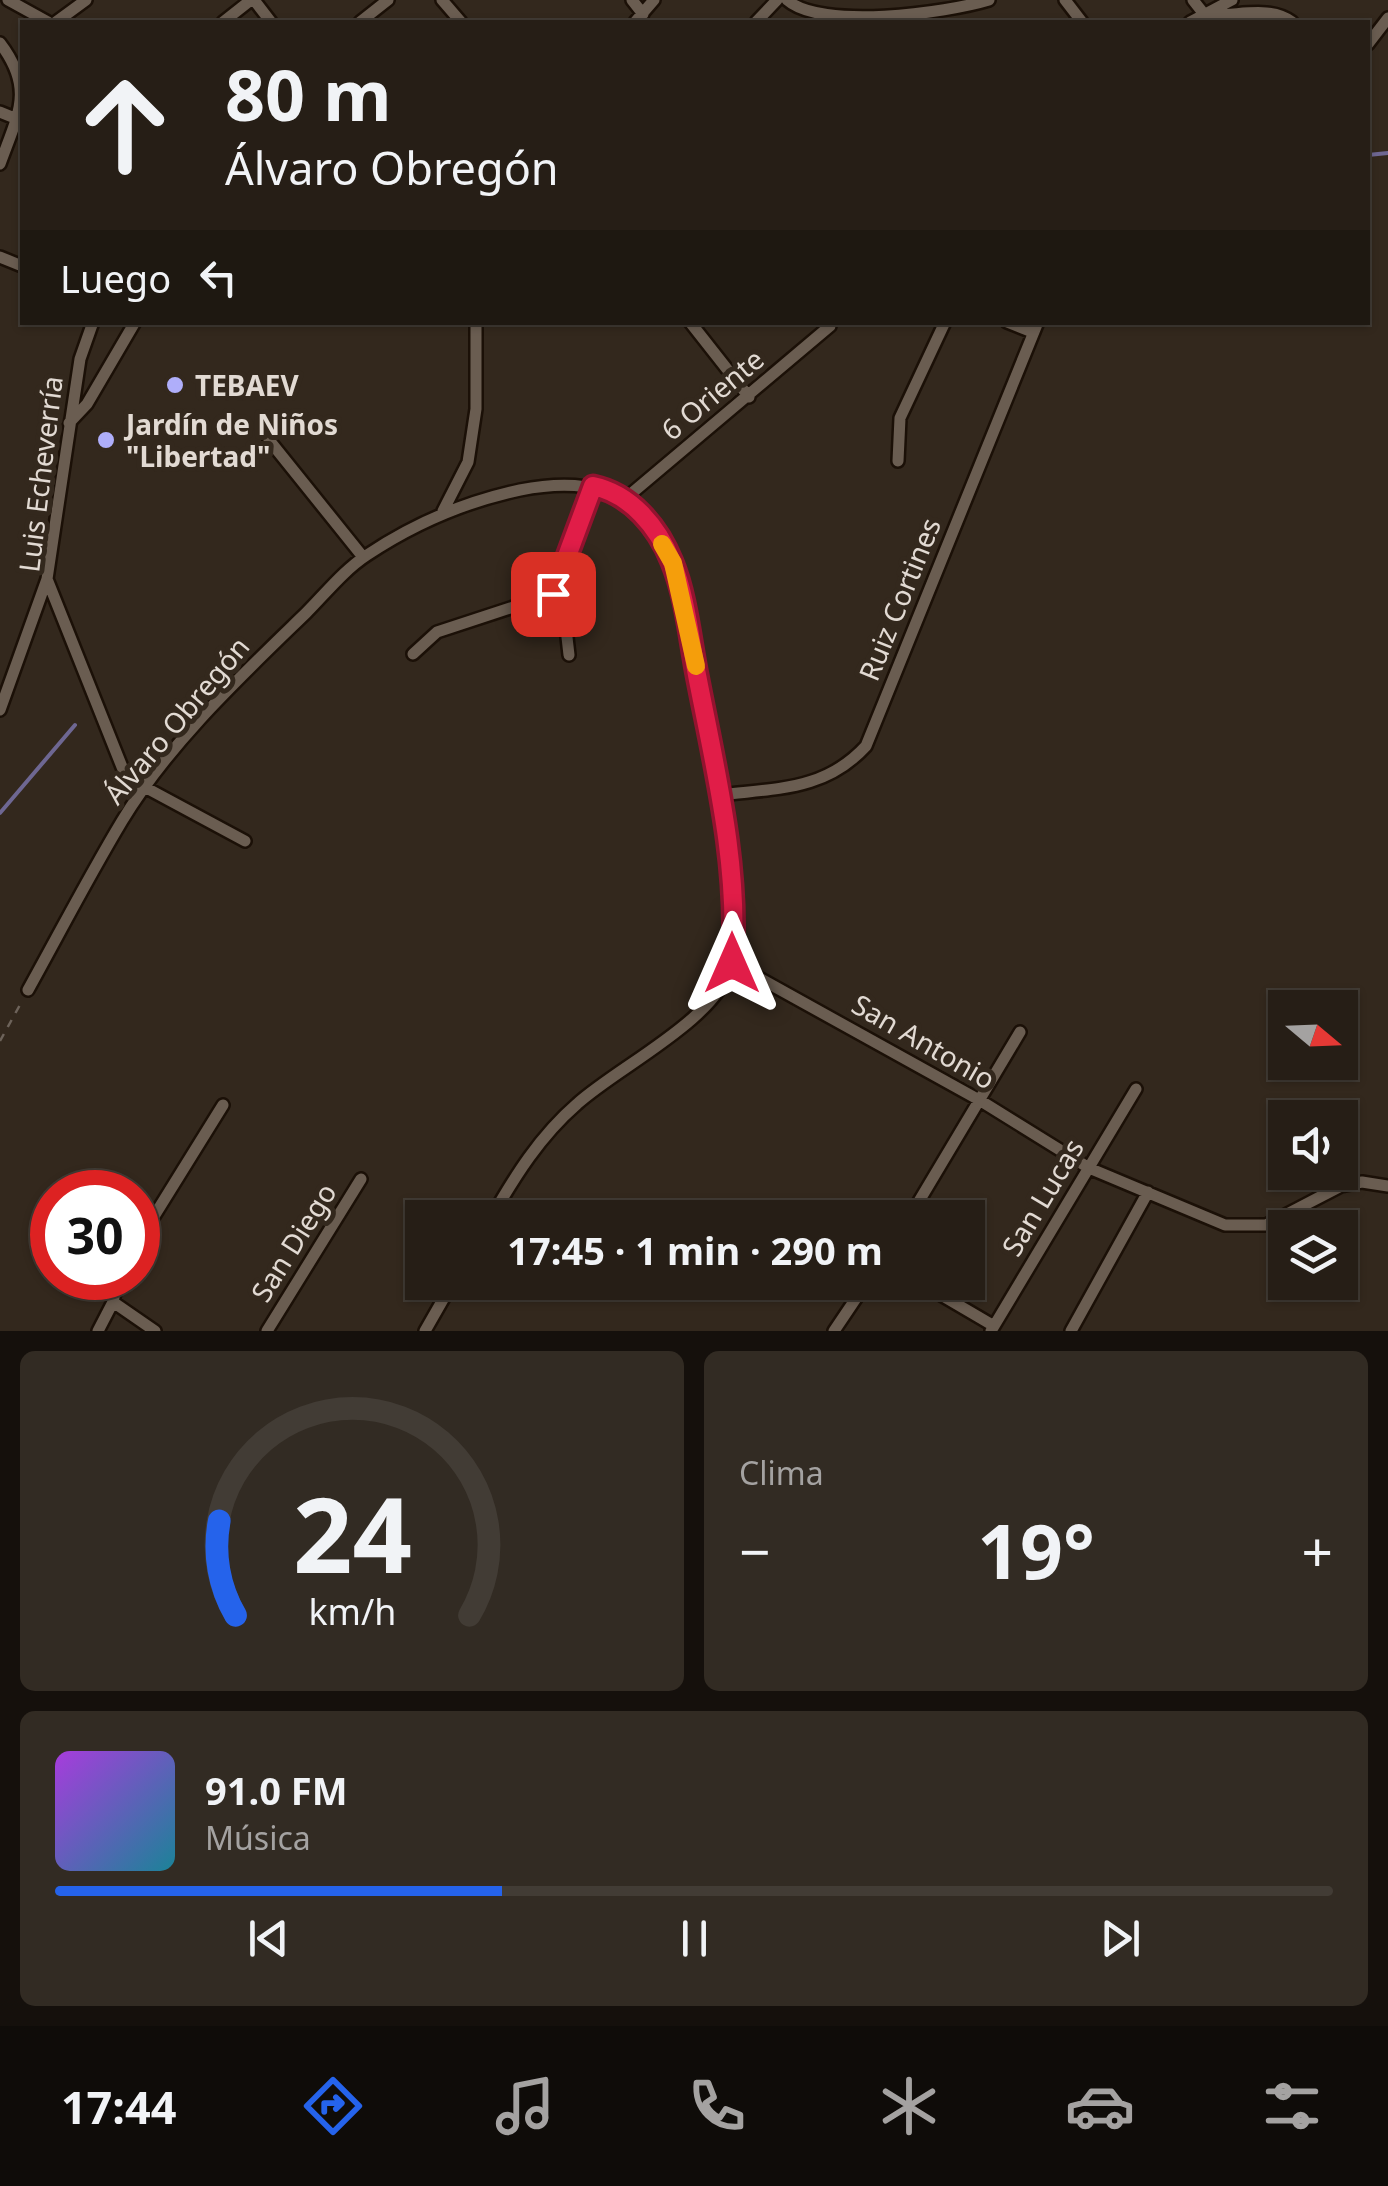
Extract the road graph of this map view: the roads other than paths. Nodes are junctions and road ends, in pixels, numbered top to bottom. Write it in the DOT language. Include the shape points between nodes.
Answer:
graph roads {
  1 [pos="8,0"];
  2 [pos="86,0"];
  3 [pos="252,0"];
  4 [pos="388,0"];
  5 [pos="442,0"];
  6 [pos="632,0"];
  7 [pos="654,0"];
  8 [pos="777,0"];
  9 [pos="787,0"];
  10 [pos="989,0"];
  11 [pos="1193,0"];
  12 [pos="1232,0"];
  13 [pos="801,5"];
  14 [pos="922,5"];
  15 [pos="1204,14"];
  16 [pos="639,18"];
  17 [pos="44,20"];
  18 [pos="59,20"];
  19 [pos="226,20"];
  20 [pos="269,20"];
  21 [pos="363,20"];
  22 [pos="459,20"];
  23 [pos="758,20"];
  24 [pos="1194,20"];
  25 [pos="1287,20"];
  26 [pos="1387,23"];
  27 [pos="1370,42"];
  28 [pos="0,43"];
  29 [pos="20,77"];
  30 [pos="0,112"];
  31 [pos="20,119"];
  32 [pos="0,164"];
  33 [pos="91,325"];
  34 [pos="134,325"];
  35 [pos="476,325"];
  36 [pos="692,325"];
  37 [pos="945,325"];
  38 [pos="830,326"];
  39 [pos="1035,328"];
  40 [pos="749,397"];
  41 [pos="886,410"];
  42 [pos="900,418"];
  43 [pos="69,423"];
  44 [pos="268,440"];
  45 [pos="898,461"];
  46 [pos="593,486"];
  47 [pos="626,498"];
  48 [pos="443,511"];
  49 [pos="363,557"];
  50 [pos="47,579"];
  51 [pos="553,594"];
  52 [pos="413,654"];
  53 [pos="569,656"];
  54 [pos="0,710"];
  55 [pos="146,788"];
  56 [pos="720,794"];
  57 [pos="245,841"];
  58 [pos="732,963"];
  59 [pos="28,990"];
  60 [pos="1020,1032"];
  61 [pos="1136,1089"];
  62 [pos="981,1101"];
  63 [pos="223,1105"];
  64 [pos="1089,1168"];
  65 [pos="361,1179"];
  66 [pos="1388,1186"];
  67 [pos="1148,1192"];
  68 [pos="502,1200"];
  69 [pos="920,1200"];
  70 [pos="160,1207"];
  71 [pos="443,1300"];
  72 [pos="855,1300"];
  73 [pos="946,1300"];
  74 [pos="113,1302"];
  75 [pos="992,1329"];
  76 [pos="98,1331"];
  77 [pos="155,1331"];
  78 [pos="266,1331"];
  79 [pos="425,1331"];
  80 [pos="834,1331"];
  81 [pos="1071,1331"];
  1 -- 17 [label="street"];
  2 -- 18 [label="street"];
  3 -- 19 [label="street"];
  3 -- 20 [label="street"];
  4 -- 21 [label="street"];
  5 -- 22 [label="street"];
  6 -- 16 [label="street"];
  7 -- 16 [label="street"];
  8 -- 23 [label="street"];
  9 -- 13 [label="street"];
  10 -- 14 [label="street"];
  11 -- 15 [label="street"];
  12 -- 15 [label="street"];
  13 -- 14 [label="street" via="811,15 843,16"];
  15 -- 24 [label="street"];
  15 -- 25 [label="street" via="1266,12"];
  26 -- 27 [label="street"];
  28 -- 29 [label="street"];
  30 -- 31 [label="street"];
  31 -- 32 [label="street"];
  33 -- 43 [label="street, Luis Echeverría"];
  34 -- 43 [label="street"];
  35 -- 48 [label="street" via="468,462"];
  36 -- 40 [label="street"];
  37 -- 42 [label="street"];
  38 -- 40 [label="street, 6 Oriente"];
  39 -- 56 [label="street, Ruiz Cortines" via="866,746 815,784"];
  40 -- 47 [label="street, 6 Oriente"];
  41 -- 42 [label="street"];
  42 -- 45 [label="street"];
  43 -- 50 [label="street, Luis Echeverría"];
  44 -- 49 [label="street"];
  46 -- 47 [label="street, Álvaro Obregón"];
  46 -- 48 [label="street, Álvaro Obregón" via="556,483"];
  46 -- 51 [label="street"];
  47 -- 56 [label="street" via="673,563"];
  48 -- 49 [label="street, Álvaro Obregón"];
  49 -- 55 [label="street, Álvaro Obregón" via="231,686"];
  50 -- 54 [label="street"];
  50 -- 55 [label="street, Luis Echeverría" via="116,759 126,777"];
  51 -- 52 [label="street" via="437,632"];
  51 -- 53 [label="street" via="564,611"];
  55 -- 57 [label="street, Luis Echeverría"];
  55 -- 59 [label="street, Álvaro Obregón"];
  56 -- 58 [label="street"];
  58 -- 62 [label="street, San Antonio"];
  58 -- 68 [label="street" via="707,1003 540,1139"];
  60 -- 62 [label="street"];
  61 -- 64 [label="street, San Lucas"];
  62 -- 64 [label="street, San Antonio"];
  62 -- 69 [label="street"];
  63 -- 70 [label="street"];
  64 -- 67 [label="street, San Antonio"];
  64 -- 75 [label="street, San Lucas"];
  65 -- 78 [label="street, San Diego"];
  66 -- 67 [label="street, San Antonio" via="1341,1186 1266,1225 1225,1225"];
  67 -- 81 [label="street"];
  71 -- 79 [label="street"];
  72 -- 80 [label="street"];
  73 -- 75 [label="street"];
  74 -- 76 [label="street"];
  74 -- 77 [label="street"];
}
